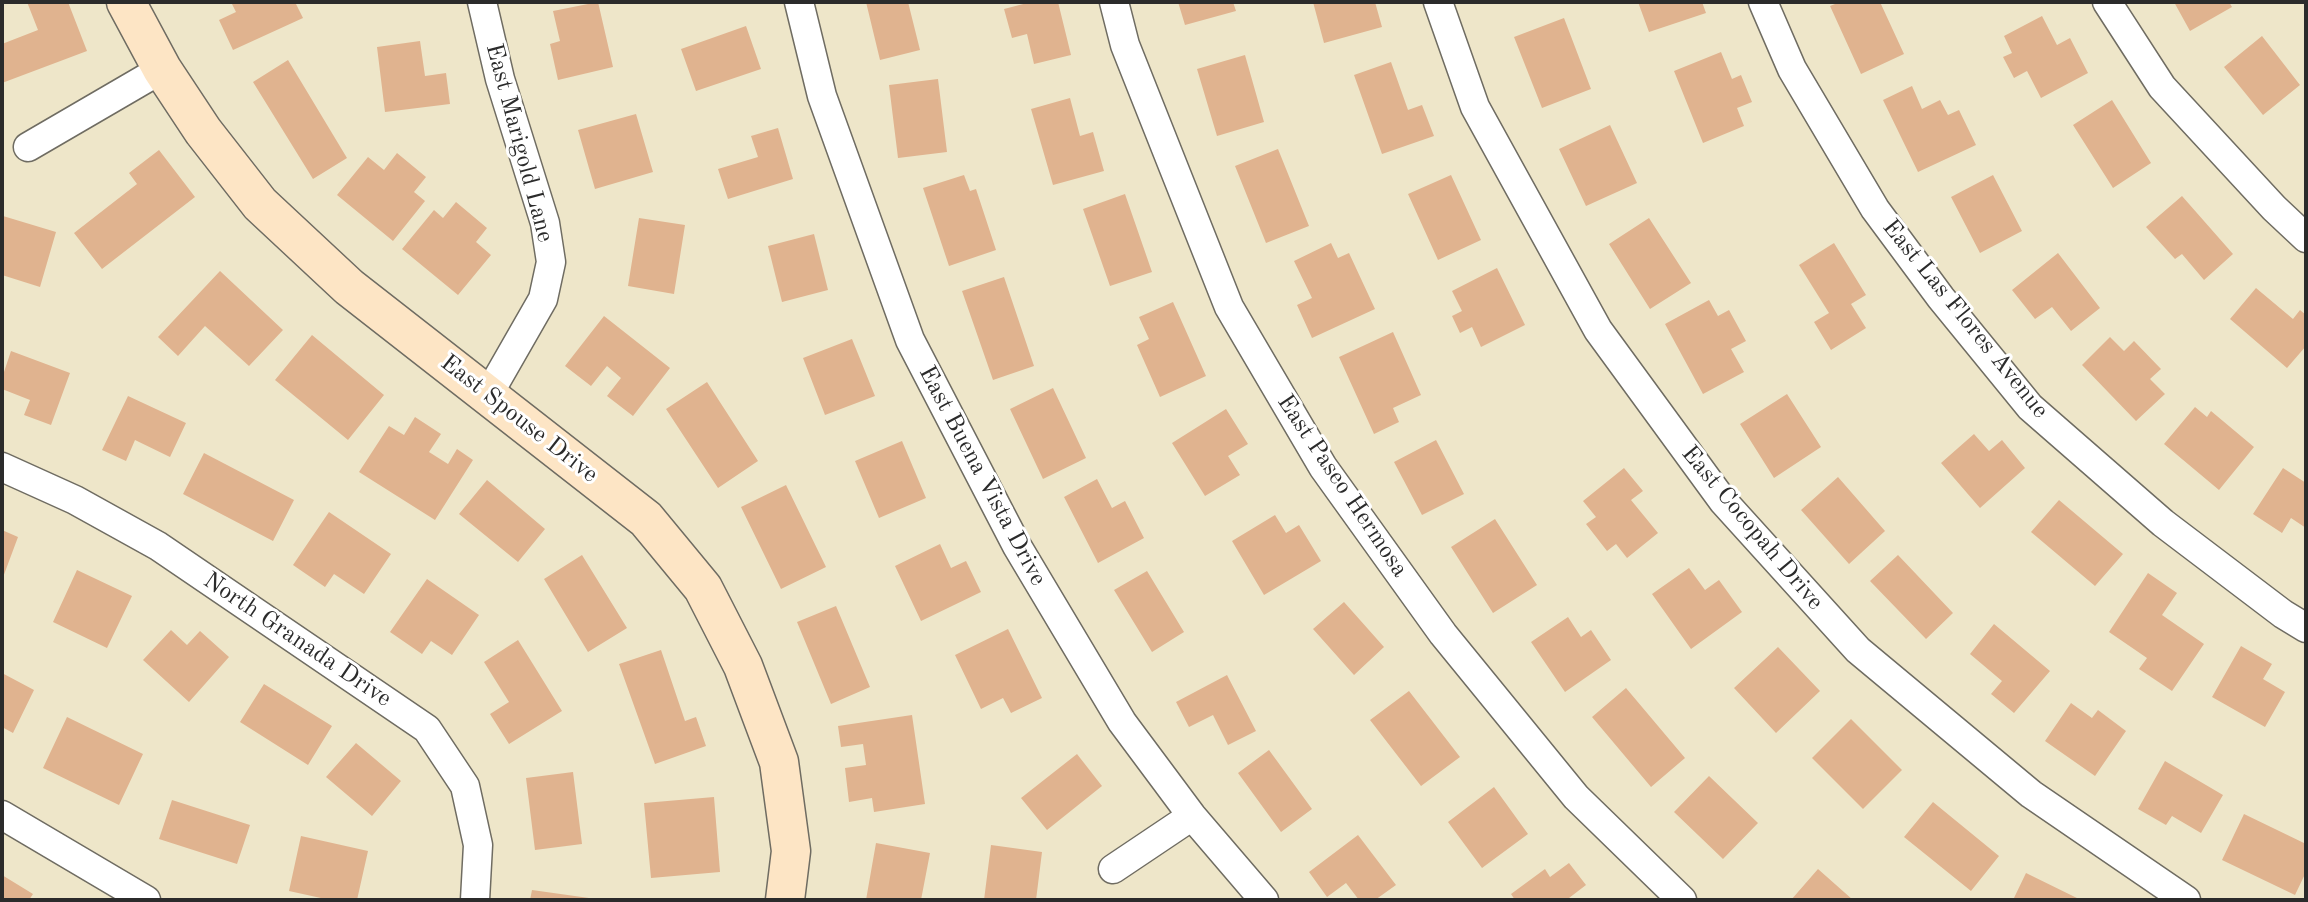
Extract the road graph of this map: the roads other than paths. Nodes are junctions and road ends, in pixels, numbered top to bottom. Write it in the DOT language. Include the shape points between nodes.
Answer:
graph roads {
  1 [pos="126,2"];
  2 [pos="482,2"];
  3 [pos="799,2"];
  4 [pos="1114,2"];
  5 [pos="1438,2"];
  6 [pos="1763,2"];
  7 [pos="2107,2"];
  8 [pos="162,69"];
  9 [pos="28,147"];
  10 [pos="2306,238"];
  11 [pos="488,395"];
  12 [pos="2,467"];
  13 [pos="2306,628"];
  14 [pos="2,815"];
  15 [pos="1192,816"];
  16 [pos="1113,869"];
  17 [pos="146,900"];
  18 [pos="475,900"];
  19 [pos="785,900"];
  20 [pos="1264,900"];
  21 [pos="1682,900"];
  22 [pos="2186,900"];
  1 -- 8 [label="main road, East Spouse Drive"];
  2 -- 11 [label="street, East Marigold Lane" via="500,79 545,223 551,262 543,299"];
  3 -- 15 [label="street, East Buena Vista Drive" via="822,96 910,340 1017,546 1122,722"];
  4 -- 21 [label="street, East Paseo Hermosa" via="1125,45 1228,307 1323,467 1443,635 1576,797"];
  5 -- 22 [label="street, East Cocopah Drive" via="1475,107 1598,330 1723,501 1858,650 2031,794"];
  6 -- 13 [label="street, East Las Flores Avenue" via="1792,69 1875,209 2030,407 2164,523"];
  7 -- 10 [label="street" via="2162,87"];
  8 -- 9 [label="street"];
  8 -- 11 [label="main road, East Spouse Drive" via="260,204 349,287"];
  11 -- 19 [label="main road, East Spouse Drive" via="646,519 702,588 743,666 779,762 791,851"];
  12 -- 18 [label="street, North Granada Drive" via="75,500 158,546 427,729 465,786 478,845"];
  14 -- 17 [label="street"];
  15 -- 16 [label="street"];
  15 -- 20 [label="street, East Buena Vista Drive"];
}
